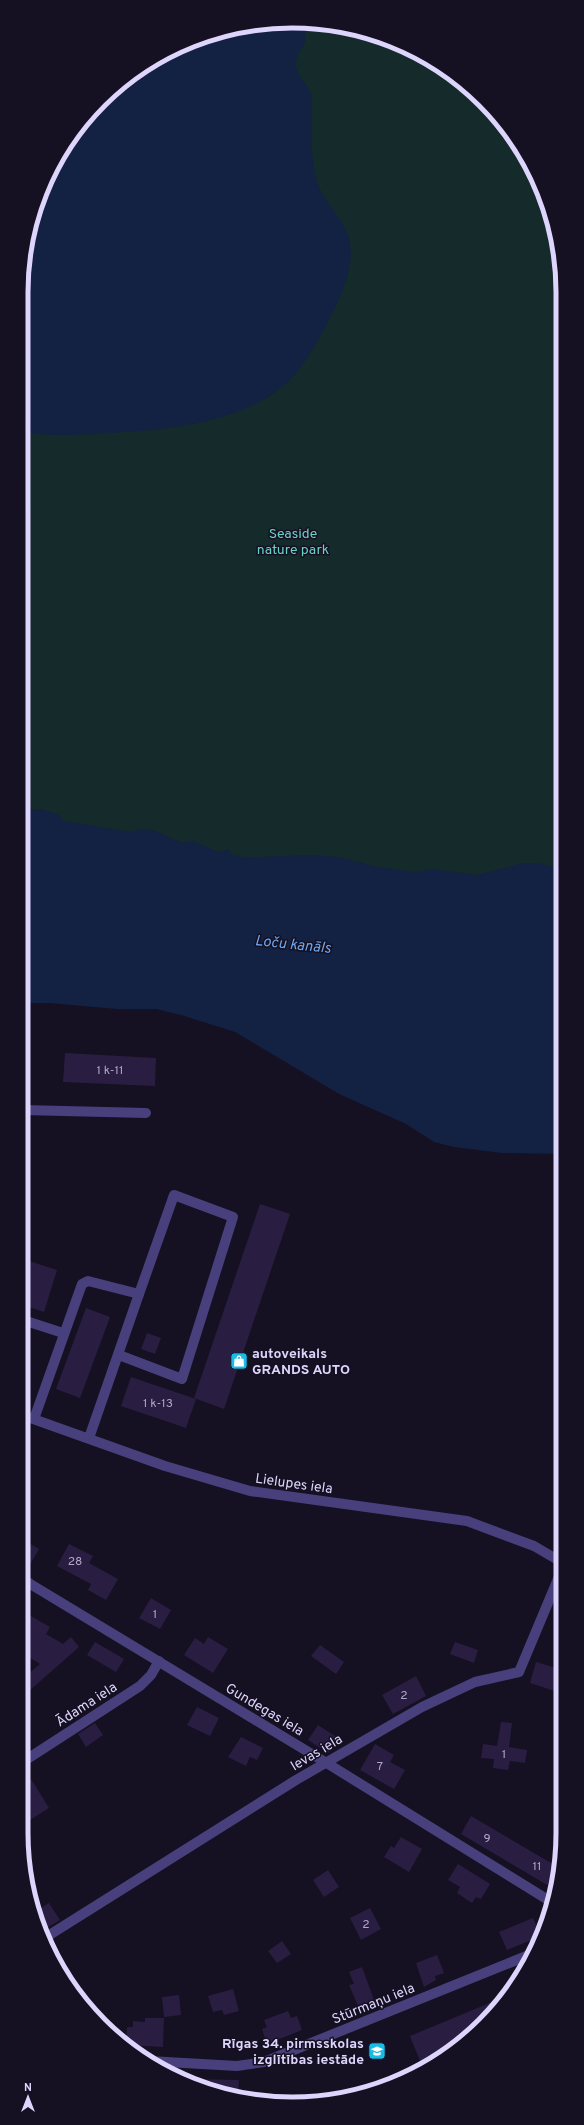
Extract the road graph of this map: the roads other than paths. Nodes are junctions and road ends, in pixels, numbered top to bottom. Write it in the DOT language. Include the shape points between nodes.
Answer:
graph roads {
  1 [pos="28,1110"];
  2 [pos="146,1113"];
  3 [pos="139,1294"];
  4 [pos="28,1322"];
  5 [pos="63,1333"];
  6 [pos="118,1355"];
  7 [pos="28,1418"];
  8 [pos="34,1420"];
  9 [pos="89,1438"];
  10 [pos="556,1559"];
  11 [pos="28,1582"];
  12 [pos="556,1584"];
  13 [pos="159,1661"];
  14 [pos="28,1758"];
  15 [pos="325,1762"];
  16 [pos="547,1900"];
  17 [pos="49,1935"];
  18 [pos="526,1956"];
  19 [pos="159,2062"];
  1 -- 2 [label="street"];
  3 -- 5 [label="street" via="88,1281 82,1284"];
  3 -- 6 [label="street"];
  3 -- 6 [label="street" via="174,1195 234,1216 182,1379"];
  4 -- 5 [label="street"];
  5 -- 8 [label="street"];
  6 -- 9 [label="street"];
  7 -- 8 [label="street, Lielupes iela"];
  8 -- 9 [label="street, Lielupes iela"];
  9 -- 10 [label="street, Lielupes iela" via="165,1466 250,1491 467,1521 534,1546"];
  11 -- 13 [label="street, Gundegas iela"];
  12 -- 15 [label="street, Ievas iela" via="519,1672 476,1682 422,1707"];
  13 -- 14 [label="street, Ādama iela" via="151,1675 140,1686"];
  13 -- 15 [label="street, Gundegas iela"];
  15 -- 16 [label="street, Gundegas iela"];
  15 -- 17 [label="street, Ievas iela"];
  18 -- 19 [label="street, Stūrmaņu iela" via="264,2062 237,2066"];
}
